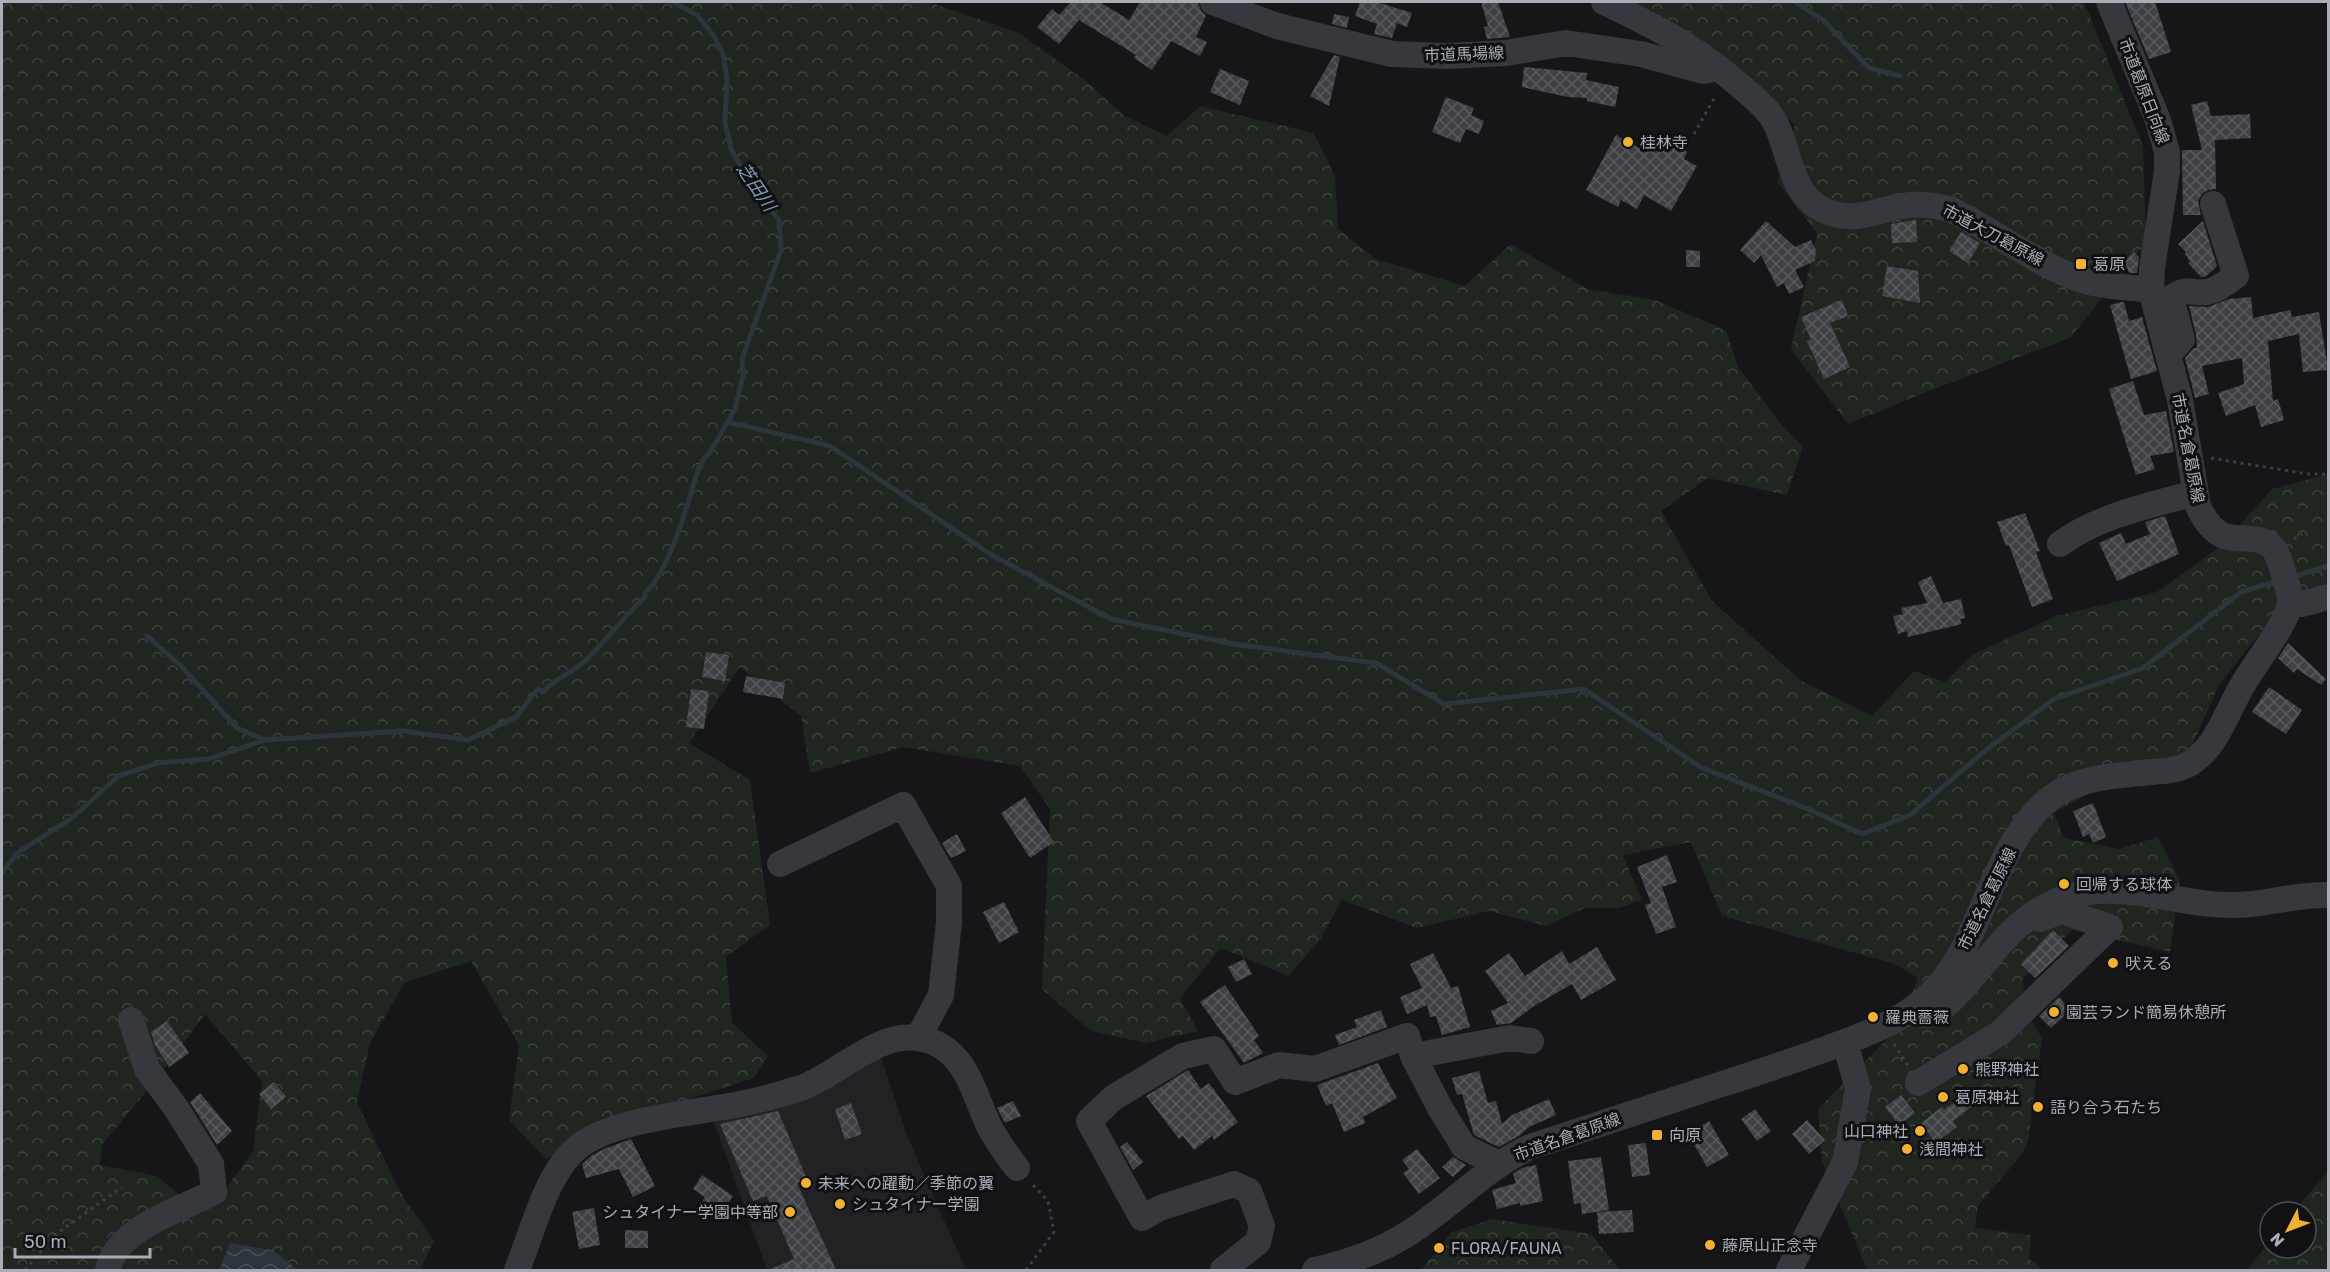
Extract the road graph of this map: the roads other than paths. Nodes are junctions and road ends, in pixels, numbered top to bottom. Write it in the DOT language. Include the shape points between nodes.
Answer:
graph roads {
  1 [pos="1213,2"];
  2 [pos="1604,2"];
  3 [pos="2109,2"];
  4 [pos="1723,72"];
  5 [pos="2213,204"];
  6 [pos="2151,290"];
  7 [pos="2168,355"];
  8 [pos="2195,493"];
  9 [pos="2060,544"];
  10 [pos="2286,585"];
  11 [pos="2328,597"];
  12 [pos="780,864"];
  13 [pos="2328,895"];
  14 [pos="2017,927"];
  15 [pos="1911,1011"];
  16 [pos="131,1020"];
  17 [pos="918,1038"];
  18 [pos="1531,1041"];
  19 [pos="1845,1042"];
  20 [pos="1413,1056"];
  21 [pos="1918,1083"];
  22 [pos="1498,1164"];
  23 [pos="1017,1168"];
  24 [pos="108,1270"];
  25 [pos="517,1270"];
  26 [pos="1223,1270"];
  27 [pos="1315,1270"];
  28 [pos="1789,1270"];
  1 -- 4 [label="street, 市道馬場線" via="1277,26 1392,54 1506,54 1566,43"];
  2 -- 4 [label="street, 市道大刀葛原線" via="1672,35"];
  3 -- 6 [label="street, 市道葛原日向線" via="2168,152"];
  4 -- 6 [label="street, 市道大刀葛原線" via="1768,113 1780,130 1796,182 1820,208 1836,215 1860,217 1905,205 1937,206 1952,210 2083,280"];
  5 -- 7 [label="street" via="2236,276 2207,292 2182,290 2170,298 2182,339"];
  6 -- 7 [label="street, 市道名倉葛原線"];
  7 -- 8 [label="street, 市道名倉葛原線" via="2180,400"];
  8 -- 9 [label="street" via="2101,523"];
  8 -- 10 [label="street, 市道名倉葛原線" via="2205,520 2216,532 2229,538 2263,541 2273,549"];
  10 -- 11 [label="street" via="2302,604"];
  10 -- 15 [label="street, 市道名倉葛原線" via="2281,623 2241,686 2219,731 2196,759 2170,770 2075,783 2040,809 2001,866 1953,967"];
  12 -- 17 [label="street" via="903,806 950,886 941,995"];
  13 -- 14 [label="street" via="2237,905 2099,890 2052,903"];
  14 -- 15 [label="street" via="1940,1009 1929,1016"];
  14 -- 21 [label="street" via="2061,911 2110,927 2001,1033"];
  15 -- 19 [label="street, 市道名倉葛原線"];
  16 -- 24 [label="street" via="147,1069 211,1164 214,1192 150,1221 121,1245"];
  17 -- 23 [label="street" via="945,1048 964,1070 991,1130"];
  17 -- 25 [label="street" via="891,1040 824,1078 782,1094 655,1119 599,1134 581,1144 558,1167"];
  18 -- 20 [label="street" via="1510,1038"];
  19 -- 22 [label="street, 市道名倉葛原線" via="1530,1147"];
  19 -- 28 [label="street" via="1858,1089 1845,1162"];
  20 -- 22 [label="street" via="1464,1147"];
  20 -- 26 [label="street" via="1407,1036 1315,1070 1280,1065 1235,1082 1214,1048 1183,1056 1113,1098 1089,1120 1142,1218 1234,1184 1249,1191 1262,1226 1258,1242"];
  22 -- 27 [label="street, 市道名倉葛原線" via="1388,1246 1366,1257"];
}
